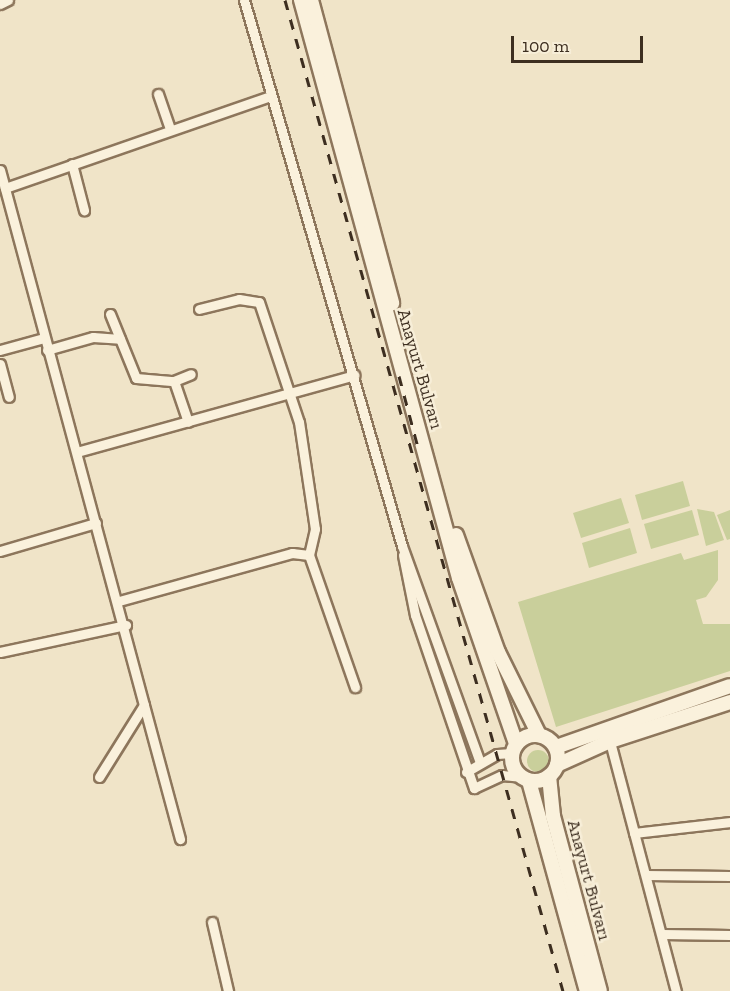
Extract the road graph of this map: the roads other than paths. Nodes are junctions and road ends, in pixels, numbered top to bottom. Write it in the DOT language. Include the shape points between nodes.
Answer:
graph roads {
  1 [pos="8,0"];
  2 [pos="243,0"];
  3 [pos="301,0"];
  4 [pos="310,0"];
  5 [pos="0,4"];
  6 [pos="158,94"];
  7 [pos="271,96"];
  8 [pos="170,129"];
  9 [pos="72,164"];
  10 [pos="0,170"];
  11 [pos="5,188"];
  12 [pos="84,210"];
  13 [pos="199,309"];
  14 [pos="110,314"];
  15 [pos="44,338"];
  16 [pos="120,339"];
  17 [pos="0,350"];
  18 [pos="47,350"];
  19 [pos="0,364"];
  20 [pos="190,374"];
  21 [pos="354,375"];
  22 [pos="174,381"];
  23 [pos="293,392"];
  24 [pos="9,397"];
  25 [pos="188,422"];
  26 [pos="77,452"];
  27 [pos="96,523"];
  28 [pos="402,546"];
  29 [pos="0,551"];
  30 [pos="309,555"];
  31 [pos="119,602"];
  32 [pos="126,625"];
  33 [pos="0,652"];
  34 [pos="730,686"];
  35 [pos="355,687"];
  36 [pos="730,702"];
  37 [pos="144,705"];
  38 [pos="606,726"];
  39 [pos="539,735"];
  40 [pos="610,741"];
  41 [pos="556,747"];
  42 [pos="514,749"];
  43 [pos="480,763"];
  44 [pos="553,770"];
  45 [pos="466,772"];
  46 [pos="99,777"];
  47 [pos="525,779"];
  48 [pos="730,822"];
  49 [pos="634,833"];
  50 [pos="180,839"];
  51 [pos="646,875"];
  52 [pos="730,876"];
  53 [pos="212,922"];
  54 [pos="662,934"];
  55 [pos="730,935"];
  56 [pos="228,991"];
  57 [pos="587,991"];
  58 [pos="600,991"];
  59 [pos="676,991"];
  1 -- 5 [label="street"];
  2 -- 7 [label="street"];
  3 -- 42 [label="main road, Anayurt Bulvarı" via="459,578"];
  4 -- 39 [label="main road, Anayurt Bulvarı" via="452,524 498,652"];
  6 -- 8 [label="street"];
  7 -- 8 [label="street"];
  7 -- 21 [label="street"];
  8 -- 9 [label="street"];
  9 -- 11 [label="street"];
  9 -- 12 [label="street"];
  10 -- 11 [label="street"];
  11 -- 15 [label="street"];
  13 -- 23 [label="street" via="239,299 259,302"];
  14 -- 16 [label="street"];
  15 -- 17 [label="street"];
  15 -- 18 [label="street"];
  16 -- 18 [label="street" via="93,337"];
  16 -- 22 [label="street" via="136,378"];
  18 -- 26 [label="street"];
  19 -- 24 [label="street"];
  20 -- 22 [label="street"];
  21 -- 23 [label="street"];
  21 -- 28 [label="street"];
  22 -- 25 [label="street"];
  23 -- 25 [label="street"];
  23 -- 30 [label="street" via="315,529"];
  25 -- 26 [label="street"];
  26 -- 27 [label="street"];
  27 -- 29 [label="street"];
  27 -- 31 [label="street"];
  28 -- 43 [label="street"];
  28 -- 45 [label="street" via="415,615"];
  30 -- 31 [label="street" via="292,553"];
  30 -- 35 [label="street"];
  31 -- 32 [label="street"];
  32 -- 33 [label="street"];
  32 -- 37 [label="street"];
  34 -- 38 [label="main road"];
  36 -- 40 [label="main road"];
  37 -- 46 [label="street"];
  37 -- 50 [label="street"];
  38 -- 40 [label="street"];
  38 -- 41 [label="main road"];
  39 -- 41 [label="main road"];
  39 -- 42 [label="main road"];
  40 -- 44 [label="main road"];
  40 -- 49 [label="street"];
  41 -- 44 [label="main road, Anayurt Bulvarı"];
  42 -- 43 [label="street"];
  42 -- 47 [label="main road, Anayurt Bulvarı"];
  43 -- 45 [label="street"];
  44 -- 47 [label="main road"];
  44 -- 58 [label="main road, Anayurt Bulvarı" via="553,816"];
  45 -- 47 [label="street" via="474,788 502,775"];
  47 -- 57 [label="main road, Anayurt Bulvarı"];
  48 -- 49 [label="street"];
  49 -- 51 [label="street"];
  51 -- 52 [label="street"];
  51 -- 54 [label="street"];
  53 -- 56 [label="street"];
  54 -- 55 [label="street"];
  54 -- 59 [label="street"];
}
